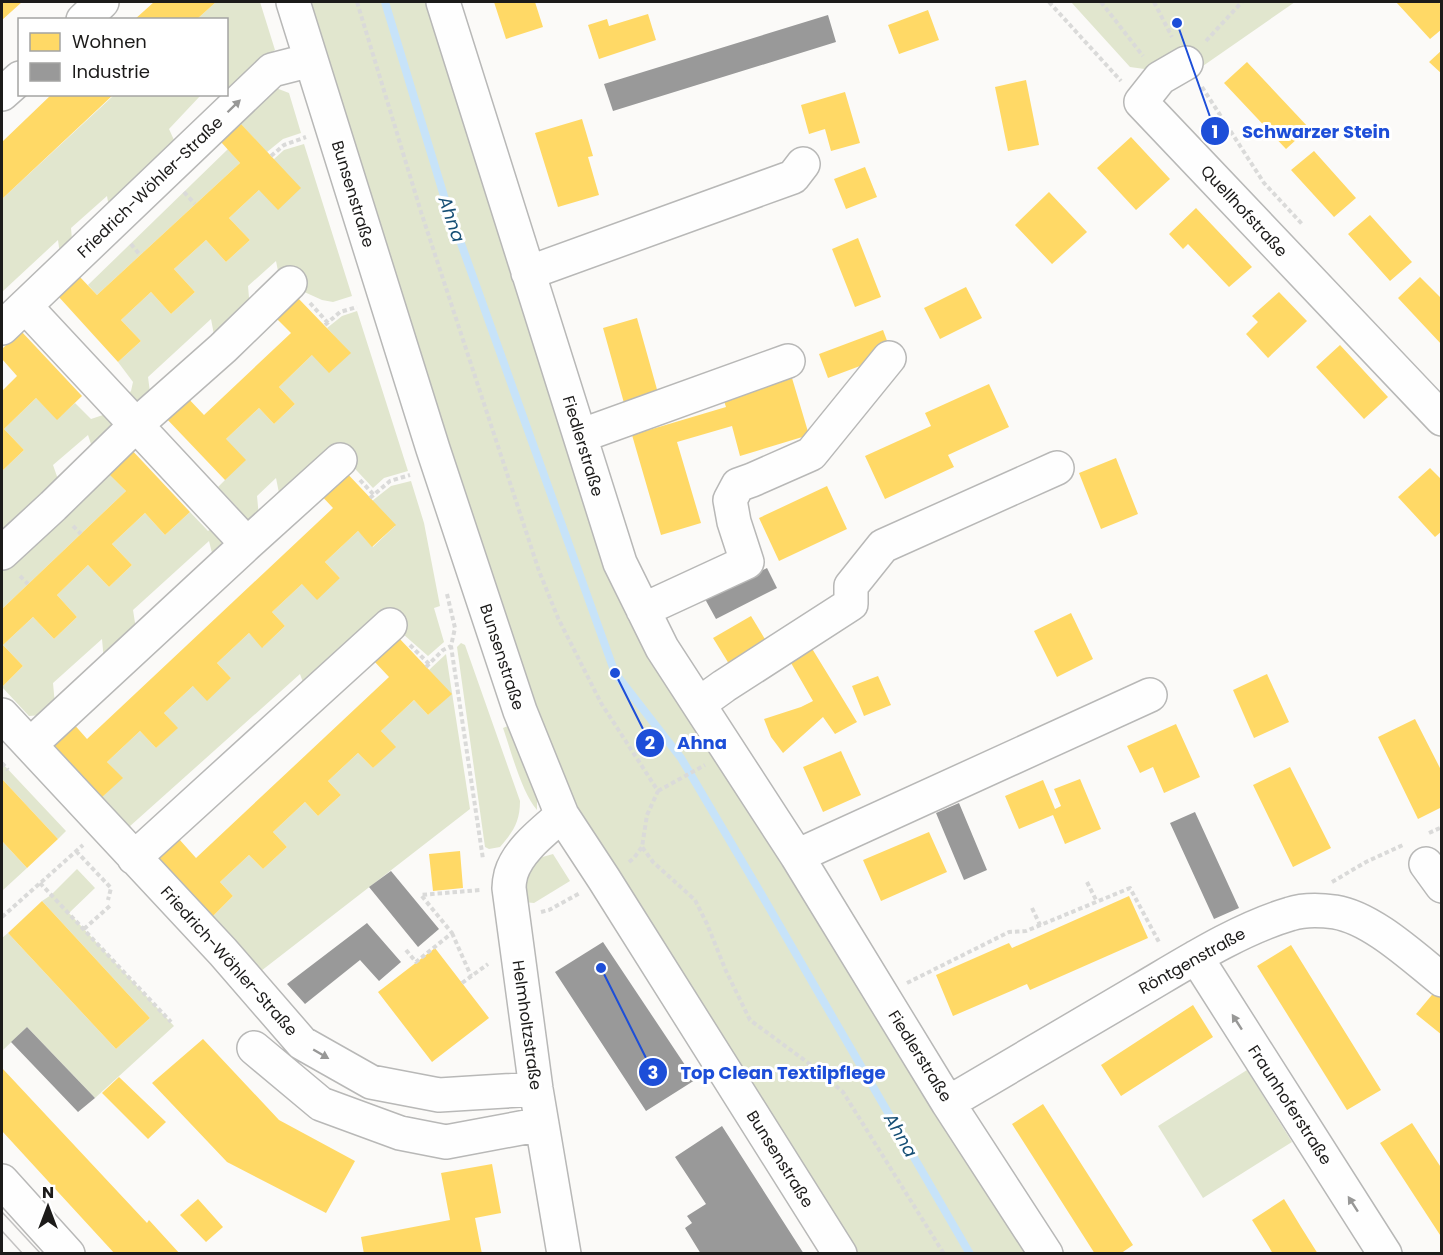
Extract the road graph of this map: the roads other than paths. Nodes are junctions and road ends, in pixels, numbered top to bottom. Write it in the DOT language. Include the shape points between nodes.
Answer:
graph roads {
  1 [pos="102,2"];
  2 [pos="293,2"];
  3 [pos="443,2"];
  4 [pos="85,18"];
  5 [pos="311,60"];
  6 [pos="18,80"];
  7 [pos="1162,81"];
  8 [pos="2,94"];
  9 [pos="803,164"];
  10 [pos="528,273"];
  11 [pos="290,283"];
  12 [pos="13,317"];
  13 [pos="889,358"];
  14 [pos="788,361"];
  15 [pos="1442,419"];
  16 [pos="136,425"];
  17 [pos="580,436"];
  18 [pos="340,460"];
  19 [pos="1057,468"];
  20 [pos="247,543"];
  21 [pos="2,553"];
  22 [pos="643,610"];
  23 [pos="390,625"];
  24 [pos="1150,695"];
  25 [pos="699,704"];
  26 [pos="2,715"];
  27 [pos="30,745"];
  28 [pos="562,815"];
  29 [pos="797,856"];
  30 [pos="134,858"];
  31 [pos="1185,964"];
  32 [pos="1442,980"];
  33 [pos="254,1048"];
  34 [pos="536,1089"];
  35 [pos="948,1103"];
  36 [pos="542,1124"];
  37 [pos="2,1181"];
  38 [pos="68,1254"];
  39 [pos="564,1254"];
  40 [pos="840,1254"];
  41 [pos="1046,1254"];
  42 [pos="1385,1254"];
  1 -- 4 [label="street"];
  2 -- 5 [label="street, Bunsenstraße"];
  3 -- 10 [label="street, Fiedlerstraße"];
  12 -- 5 [label="street, Friedrich-Wöhler-Straße, one-way" via="272,70"];
  5 -- 28 [label="street, Bunsenstraße" via="439,468 520,711"];
  6 -- 8 [label="street"];
  7 -- 15 [label="street, Quellhofstraße"];
  9 -- 10 [label="street" via="793,177"];
  10 -- 17 [label="street, Fiedlerstraße"];
  11 -- 16 [label="street"];
  12 -- 16 [label="street, Friedrich-Wöhler-Straße"];
  13 -- 22 [label="street" via="811,454 738,485 730,500 747,562"];
  14 -- 17 [label="street"];
  16 -- 20 [label="street, Friedrich-Wöhler-Straße"];
  16 -- 21 [label="street"];
  17 -- 22 [label="street, Fiedlerstraße" via="620,563"];
  18 -- 20 [label="street"];
  19 -- 25 [label="street" via="883,546 851,586 851,604"];
  20 -- 27 [label="street"];
  22 -- 25 [label="street, Fiedlerstraße" via="662,648"];
  23 -- 30 [label="street"];
  24 -- 29 [label="street"];
  25 -- 29 [label="street, Fiedlerstraße"];
  26 -- 27 [label="street, Friedrich-Wöhler-Straße"];
  27 -- 30 [label="street, Friedrich-Wöhler-Straße"];
  28 -- 34 [label="street, Helmholtzstraße" via="518,859 508,888"];
  28 -- 40 [label="street, Bunsenstraße"];
  29 -- 35 [label="street, Fiedlerstraße"];
  30 -- 34 [label="street, Friedrich-Wöhler-Straße, one-way" via="302,1043 371,1082 439,1095"];
  31 -- 32 [label="street, Röntgenstraße" via="1256,926 1309,910 1338,913 1360,921 1384,934"];
  31 -- 35 [label="street, Röntgenstraße"];
  42 -- 31 [label="street, Fraunhoferstraße, one-way"];
  33 -- 36 [label="street" via="321,1104 400,1133 446,1143"];
  34 -- 36 [label="street, Helmholtzstraße"];
  35 -- 41 [label="street, Fiedlerstraße"];
  36 -- 39 [label="street, Helmholtzstraße"];
  37 -- 38 [label="street"];
}
